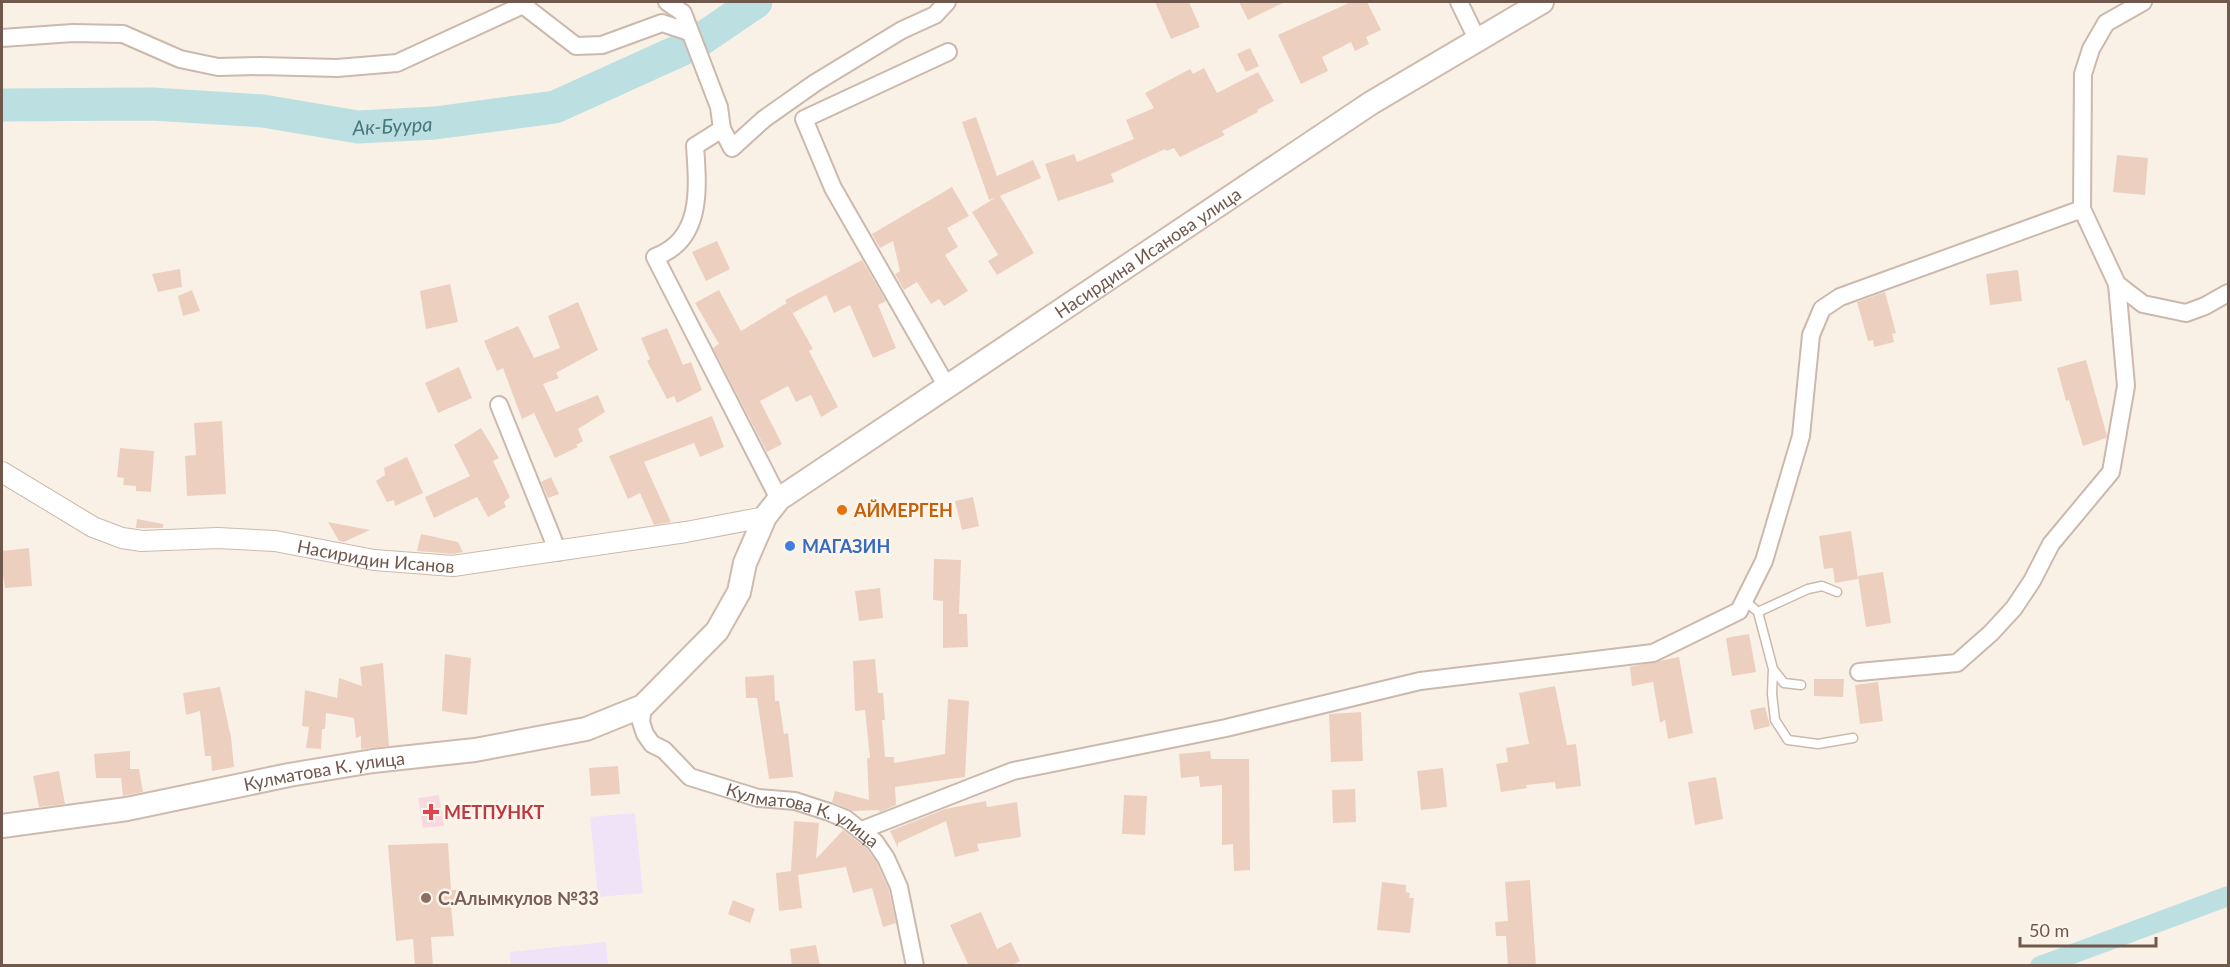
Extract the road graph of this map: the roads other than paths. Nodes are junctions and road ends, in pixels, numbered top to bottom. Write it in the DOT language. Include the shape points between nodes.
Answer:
graph roads {
  1 [pos="667,2"];
  2 [pos="947,2"];
  3 [pos="1459,2"];
  4 [pos="1542,2"];
  5 [pos="2143,2"];
  6 [pos="525,3"];
  7 [pos="689,32"];
  8 [pos="2,38"];
  9 [pos="1477,39"];
  10 [pos="948,52"];
  11 [pos="722,129"];
  12 [pos="2082,209"];
  13 [pos="2117,284"];
  14 [pos="2229,293"];
  15 [pos="946,385"];
  16 [pos="499,405"];
  17 [pos="2,472"];
  18 [pos="772,508"];
  19 [pos="558,552"];
  20 [pos="1837,592"];
  21 [pos="1744,600"];
  22 [pos="1758,612"];
  23 [pos="1773,669"];
  24 [pos="1859,672"];
  25 [pos="1801,685"];
  26 [pos="643,706"];
  27 [pos="1853,738"];
  28 [pos="2,826"];
  29 [pos="862,830"];
  30 [pos="915,966"];
  1 -- 7 [label="street" via="683,12"];
  2 -- 11 [label="street" via="935,15 902,30 815,83 764,119 732,148"];
  3 -- 9 [label="street"];
  4 -- 9 [label="main road, Насирдина Исанова улица"];
  5 -- 12 [label="street" via="2106,23 2083,74"];
  6 -- 7 [label="street" via="576,46 602,45 662,23"];
  6 -- 8 [label="street" via="397,63 337,68 218,67 180,59 123,34"];
  7 -- 11 [label="street" via="719,106"];
  9 -- 15 [label="main road, Насирдина Исанова улица" via="1371,103"];
  10 -- 15 [label="street" via="804,119 833,188"];
  11 -- 18 [label="street" via="695,146 696,209 680,242 655,257"];
  12 -- 13 [label="street"];
  12 -- 21 [label="street" via="1840,297 1822,309 1811,335 1801,436 1764,561"];
  13 -- 14 [label="street" via="2143,304 2186,313"];
  13 -- 24 [label="street" via="2126,386 2111,472 2051,544 2014,608 1957,663"];
  15 -- 18 [label="main road, Насирдина Исанова улица"];
  16 -- 19 [label="street"];
  17 -- 19 [label="street, Насиридин Исанов" via="93,528 142,541 218,538 275,542 374,560 453,566"];
  18 -- 19 [label="street, Насиридин Исанов" via="686,532"];
  18 -- 26 [label="main road, Кулматова К. улица" via="745,563 738,592 717,631"];
  20 -- 22 [label="lane" via="1822,586 1808,589"];
  21 -- 22 [label="lane"];
  21 -- 29 [label="street" via="1738,611 1653,653 1420,681 1226,728 1013,771"];
  22 -- 23 [label="lane"];
  23 -- 25 [label="lane" via="1784,682"];
  23 -- 27 [label="lane" via="1775,720 1788,740 1818,744"];
  26 -- 28 [label="main road, Кулматова К. улица" via="586,729 475,750 352,764 127,809"];
  26 -- 29 [label="street, Кулматова К. улица" via="641,722 645,734 690,777 758,798 795,801 846,819"];
  29 -- 30 [label="street, Кулматова К. улица" via="886,858 899,887"];
}
